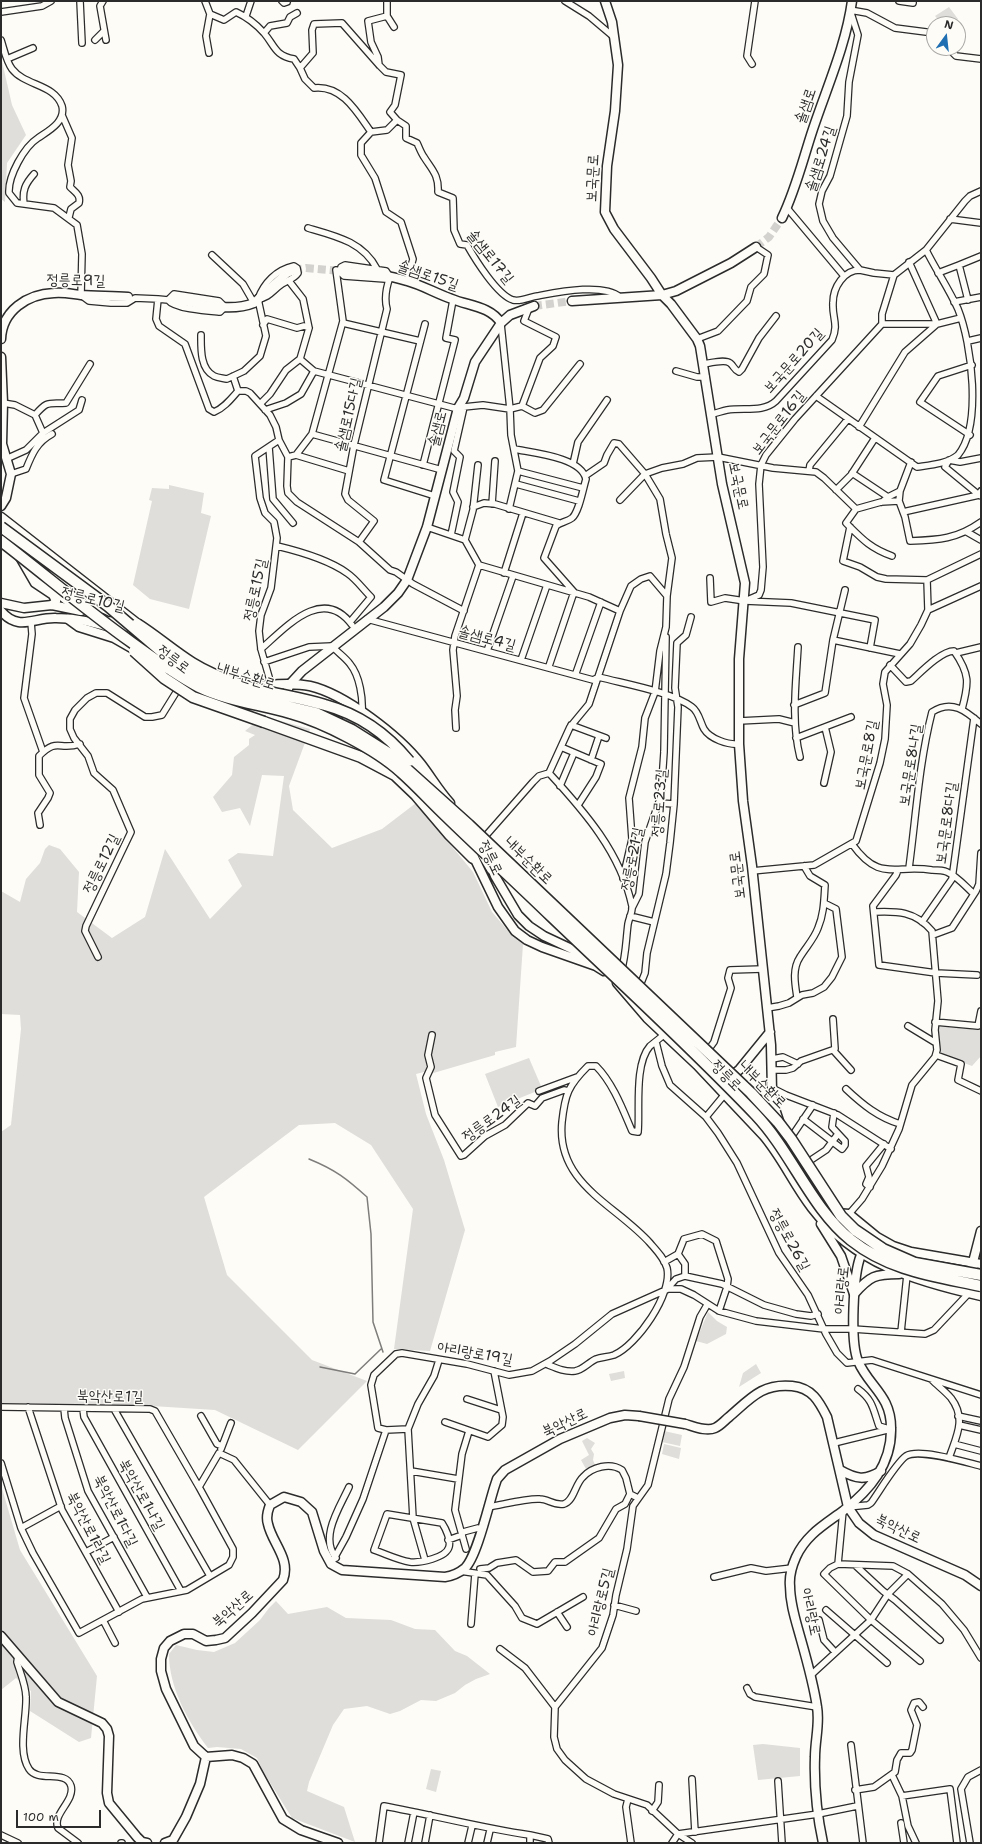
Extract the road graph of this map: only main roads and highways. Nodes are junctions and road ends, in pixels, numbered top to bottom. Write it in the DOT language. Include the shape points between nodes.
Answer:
graph roads {
  1 [pos="605,1"];
  2 [pos="852,1"];
  3 [pos="782,218"];
  4 [pos="756,247"];
  5 [pos="294,270"];
  6 [pos="339,271"];
  7 [pos="662,295"];
  8 [pos="132,298"];
  9 [pos="171,300"];
  10 [pos="572,301"];
  11 [pos="532,307"];
  12 [pos="501,323"];
  13 [pos="1,340"];
  14 [pos="1,357"];
  15 [pos="1,506"];
  16 [pos="1,517"];
  17 [pos="1,527"];
  18 [pos="1,534"];
  19 [pos="7,542"];
  20 [pos="1,549"];
  21 [pos="36,568"];
  22 [pos="53,595"];
  23 [pos="52,605"];
  24 [pos="108,606"];
  25 [pos="2,608"];
  26 [pos="79,610"];
  27 [pos="68,619"];
  28 [pos="105,622"];
  29 [pos="134,622"];
  30 [pos="119,631"];
  31 [pos="145,656"];
  32 [pos="290,684"];
  33 [pos="285,696"];
  34 [pos="485,844"];
  35 [pos="473,858"];
  36 [pos="492,869"];
  37 [pos="504,892"];
  38 [pos="618,979"];
  39 [pos="770,1032"];
  40 [pos="715,1065"];
  41 [pos="729,1077"];
  42 [pos="736,1085"];
  43 [pos="724,1094"];
  44 [pos="773,1103"];
  45 [pos="773,1121"];
  46 [pos="782,1130"];
  47 [pos="772,1146"];
  48 [pos="811,1207"];
  49 [pos="835,1213"];
  50 [pos="981,1231"];
  51 [pos="877,1237"];
  52 [pos="979,1250"];
  53 [pos="861,1254"];
  54 [pos="977,1263"];
  55 [pos="905,1275"];
  56 [pos="981,1275"];
  57 [pos="981,1286"];
  58 [pos="854,1294"];
  59 [pos="975,1294"];
  60 [pos="840,1470"];
  61 [pos="881,1471"];
  62 [pos="845,1509"];
  63 [pos="981,1586"];
  64 [pos="1,1636"];
  65 [pos="206,1757"];
  66 [pos="147,1843"];
  67 [pos="165,1843"];
  68 [pos="338,1843"];
  69 [pos="823,1843"];
  1 -- 7 [label="main road, 보국문로" via="616,38 618,82 607,166 606,212 614,229"];
  2 -- 3 [label="main road, 솔샘로" via="838,55 799,177"];
  4 -- 7 [label="main road" via="731,263 682,288"];
  5 -- 9 [label="main road" via="287,273 256,301 239,307"];
  6 -- 12 [label="main road, 솔샘로15길" via="407,281 453,300 490,311"];
  7 -- 10 [label="main road"];
  7 -- 39 [label="main road, 보국문로" via="700,346 722,484 744,578 745,601 739,659 739,744 743,801"];
  8 -- 13 [label="main road, 정릉로9길" via="52,293 28,298 11,312 4,323"];
  11 -- 12 [label="main road, 솔샘로" via="510,315"];
  12 -- 32 [label="main road, 솔샘로" via="475,362 427,527 407,580 389,602 367,619 353,625"];
  14 -- 15 [label="main road" via="2,444 11,474 6,498"];
  16 -- 29 [label="main road, 정릉로"];
  17 -- 24 [label="highway, 내부순환로, bridge"];
  18 -- 19 [label="main road, 정릉로"];
  19 -- 21 [label="highway, 내부순환로, bridge"];
  19 -- 22 [label="main road" via="20,557 35,582"];
  19 -- 26 [label="main road" via="33,567 42,580"];
  19 -- 28 [label="main road, 정릉로"];
  20 -- 21 [label="highway, bridge"];
  21 -- 28 [label="highway, 내부순환로, bridge"];
  22 -- 23 [label="main road" via="56,600"];
  22 -- 26 [label="main road"];
  23 -- 25 [label="main road, 정릉로10길"];
  23 -- 26 [label="main road, 정릉로10길"];
  24 -- 36 [label="highway, bridge" via="206,671 251,688 326,705 358,719 388,739 438,793"];
  24 -- 56 [label="highway, 내부순환로, bridge" via="164,654 192,674 245,696 316,713 352,730 390,754 469,825 751,1093 791,1139 841,1216 855,1230 883,1249 914,1263"];
  25 -- 27 [label="main road, 정릉로10길" via="7,617 23,623 55,618"];
  26 -- 28 [label="main road, 정릉로10길"];
  27 -- 30 [label="main road, 정릉로10길" via="96,622"];
  27 -- 31 [label="main road" via="79,628 119,640"];
  28 -- 29 [label="main road, 정릉로10길"];
  28 -- 30 [label="main road, 정릉로"];
  28 -- 35 [label="highway, bridge" via="164,678 186,694 361,758 396,775"];
  28 -- 57 [label="highway, 내부순환로, bridge" via="164,667 192,683 236,700 314,721 364,746 399,769 756,1115 780,1143 822,1209 850,1239 871,1254 898,1267"];
  29 -- 30 [label="main road, 정릉로10길"];
  29 -- 32 [label="main road, 정릉로" via="203,673 231,684"];
  30 -- 31 [label="main road, 정릉로"];
  31 -- 33 [label="main road, 정릉로" via="182,684 208,698 246,705"];
  32 -- 33 [label="main road, 솔샘로"];
  32 -- 34 [label="main road, 정릉로" via="321,689 350,704 409,750"];
  33 -- 35 [label="main road, 정릉로" via="305,697 328,704 389,751 418,791 460,833"];
  34 -- 36 [label="main road, 정릉로"];
  34 -- 37 [label="main road, 정릉로" via="499,865"];
  35 -- 38 [label="main road, 정릉로" via="498,906 515,931 542,947 600,968"];
  36 -- 37 [label="main road, 정릉로"];
  37 -- 38 [label="main road, 정릉로" via="518,915 529,926 544,936 602,963"];
  38 -- 40 [label="main road, 정릉로" via="637,992"];
  38 -- 40 [label="main road" via="710,1075 718,1073"];
  38 -- 43 [label="main road, 정릉로" via="629,999"];
  39 -- 41 [label="main road" via="739,1070"];
  39 -- 44 [label="main road, 보국문로"];
  40 -- 41 [label="main road, 정릉로"];
  41 -- 42 [label="main road, 정릉로"];
  42 -- 43 [label="main road" via="729,1082 726,1084"];
  42 -- 45 [label="main road, 정릉로"];
  43 -- 47 [label="main road, 정릉로"];
  44 -- 45 [label="main road, 보국문로"];
  44 -- 46 [label="main road"];
  45 -- 46 [label="main road, 정릉로"];
  45 -- 47 [label="main road, 보국문로"];
  46 -- 49 [label="main road, 정릉로"];
  47 -- 48 [label="main road, 정릉로"];
  48 -- 49 [label="main road" via="830,1223 837,1218"];
  48 -- 53 [label="main road, 정릉로" via="823,1222"];
  48 -- 58 [label="main road" via="841,1256"];
  49 -- 51 [label="main road" via="848,1214"];
  50 -- 52 [label="main road"];
  51 -- 53 [label="main road, 아리랑로"];
  51 -- 54 [label="main road" via="911,1252"];
  52 -- 54 [label="main road"];
  53 -- 55 [label="main road, 정릉로"];
  53 -- 58 [label="main road, 아리랑로"];
  54 -- 59 [label="main road"];
  55 -- 58 [label="main road" via="880,1274 866,1281"];
  55 -- 59 [label="main road, 정릉로"];
  58 -- 61 [label="main road, 아리랑로" via="854,1349 858,1362 884,1398 889,1412 890,1447"];
  60 -- 61 [label="main road" via="859,1479 868,1478"];
  60 -- 62 [label="main road, 북악산로"];
  60 -- 65 [label="main road, 북악산로, bridge" via="827,1416 810,1392 795,1386 762,1389 715,1428 706,1430 639,1416 610,1418 560,1439 510,1466 497,1479 473,1554 466,1567 445,1577 342,1570 324,1551 312,1512 301,1502 284,1497 270,1505 267,1523 285,1562 283,1580 225,1638 206,1641 193,1634 184,1634 170,1641 164,1648 161,1671 166,1689 194,1746"];
  61 -- 62 [label="main road, 아리랑로" via="874,1482"];
  62 -- 63 [label="main road, 북악산로" via="874,1535 965,1575"];
  62 -- 69 [label="main road, 아리랑로" via="809,1536 800,1549 790,1580 790,1596 817,1707 815,1756 818,1814"];
  64 -- 66 [label="main road" via="58,1702 107,1729 107,1793 110,1803 137,1837"];
  65 -- 67 [label="main road" via="200,1784 186,1817 173,1840"];
  65 -- 68 [label="main road" via="232,1755 253,1764 283,1819 301,1830"];
}
